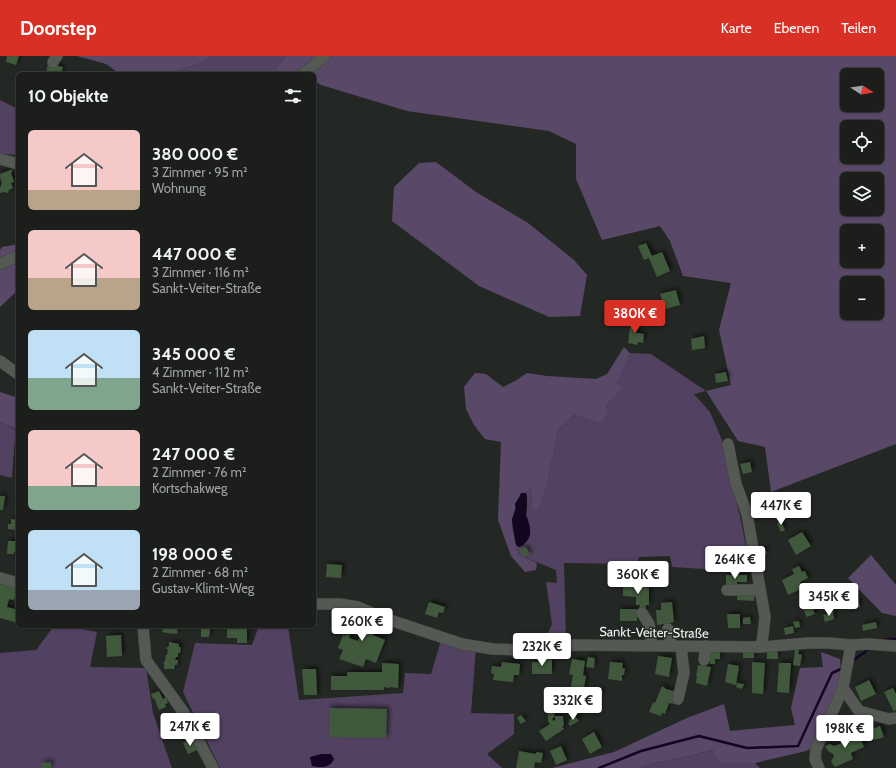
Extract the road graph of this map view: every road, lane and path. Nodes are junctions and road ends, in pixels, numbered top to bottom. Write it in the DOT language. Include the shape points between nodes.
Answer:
graph roads {
  1 [pos="325,56"];
  2 [pos="305,72"];
  3 [pos="0,159"];
  4 [pos="16,163"];
  5 [pos="16,257"];
  6 [pos="0,264"];
  7 [pos="0,361"];
  8 [pos="16,373"];
  9 [pos="728,444"];
  10 [pos="0,578"];
  11 [pos="16,582"];
  12 [pos="727,590"];
  13 [pos="760,590"];
  14 [pos="316,604"];
  15 [pos="642,613"];
  16 [pos="143,628"];
  17 [pos="668,629"];
  18 [pos="851,644"];
  19 [pos="652,646"];
  20 [pos="676,646"];
  21 [pos="706,646"];
  22 [pos="891,646"];
  23 [pos="761,647"];
  24 [pos="704,660"];
  25 [pos="843,688"];
  26 [pos="678,699"];
  27 [pos="896,718"];
  28 [pos="213,768"];
  29 [pos="819,768"];
  1 -- 2 [label="street"];
  3 -- 4 [label="street"];
  5 -- 6 [label="street"];
  7 -- 8 [label="street"];
  9 -- 13 [label="street" via="736,484 747,514"];
  10 -- 11 [label="street"];
  12 -- 13 [label="street"];
  13 -- 23 [label="street" via="765,616"];
  14 -- 19 [label="street, Sankt-Veiter-Straße" via="358,607 462,644 493,649 523,650 572,645"];
  15 -- 19 [label="street" via="649,624"];
  16 -- 28 [label="street" via="146,660 184,713"];
  17 -- 20 [label="street"];
  18 -- 22 [label="street, Sankt-Veiter-Straße"];
  18 -- 23 [label="street, Sankt-Veiter-Straße" via="808,643"];
  18 -- 25 [label="street"];
  19 -- 20 [label="street, Sankt-Veiter-Straße"];
  20 -- 21 [label="street, Sankt-Veiter-Straße"];
  20 -- 26 [label="street" via="684,673"];
  21 -- 23 [label="street, Sankt-Veiter-Straße"];
  21 -- 24 [label="street"];
  25 -- 27 [label="street" via="859,711 889,719"];
  25 -- 29 [label="street" via="816,749 815,759"];
}
